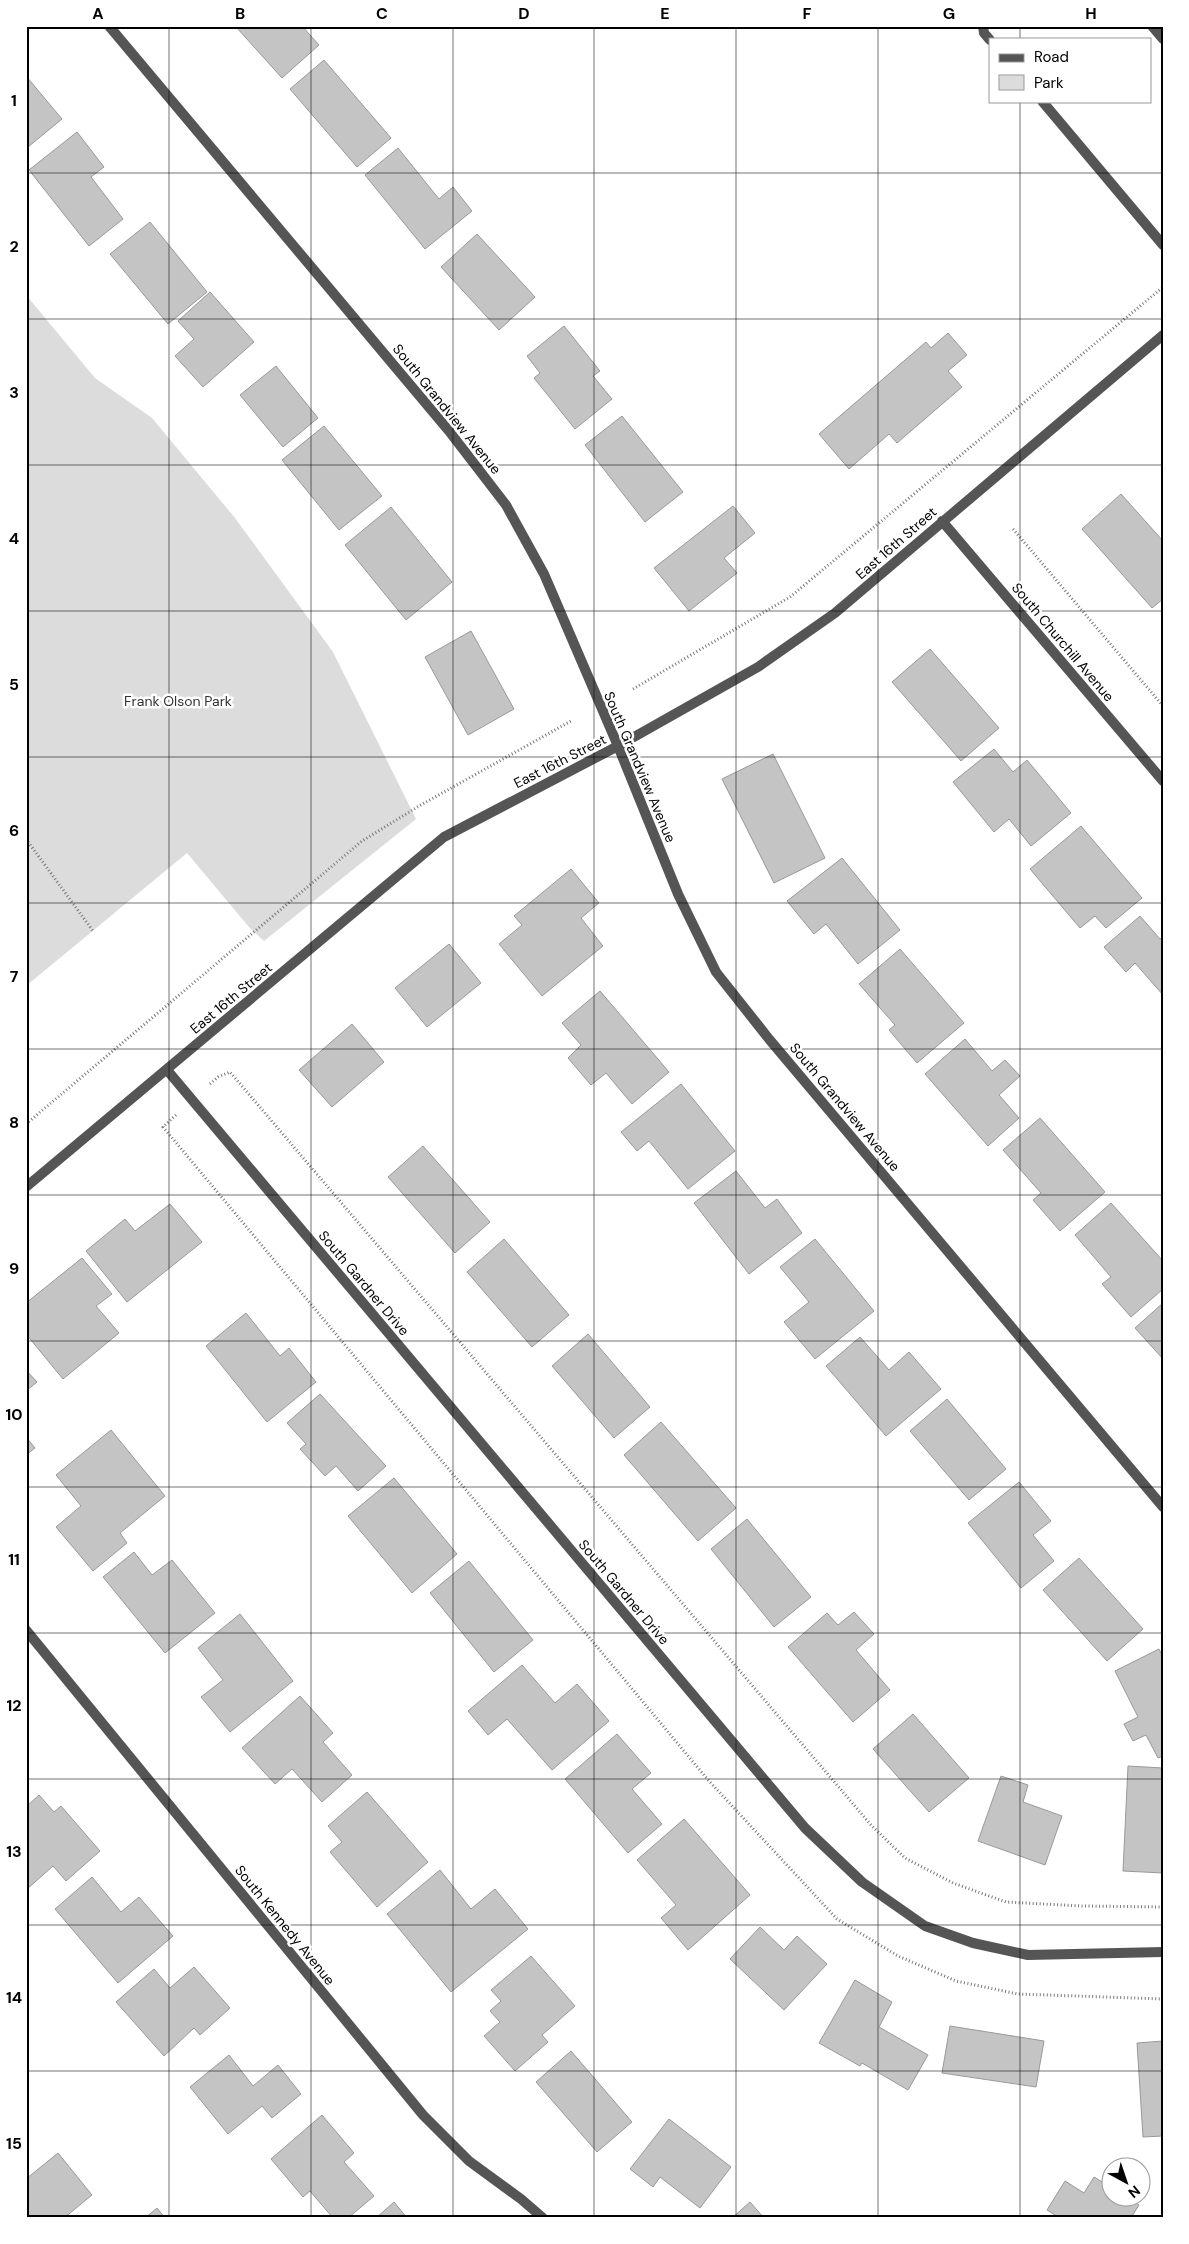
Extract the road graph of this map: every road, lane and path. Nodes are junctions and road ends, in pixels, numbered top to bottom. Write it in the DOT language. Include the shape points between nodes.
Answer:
graph roads {
  1 [pos="108,26"];
  2 [pos="983,26"];
  3 [pos="1152,26"];
  4 [pos="989,39"];
  5 [pos="1163,39"];
  6 [pos="1043,102"];
  7 [pos="1163,245"];
  8 [pos="1163,287"];
  9 [pos="1163,335"];
  10 [pos="942,521"];
  11 [pos="1013,529"];
  12 [pos="633,689"];
  13 [pos="1163,706"];
  14 [pos="571,721"];
  15 [pos="618,746"];
  16 [pos="1163,781"];
  17 [pos="26,839"];
  18 [pos="93,931"];
  19 [pos="167,1070"];
  20 [pos="26,1124"];
  21 [pos="26,1187"];
  22 [pos="1163,1507"];
  23 [pos="26,1630"];
  24 [pos="1163,1952"];
  25 [pos="543,2218"];
  1 -- 15 [label="street, South Grandview Avenue" via="449,431 506,505 544,574"];
  2 -- 4 [label="street"];
  3 -- 5 [label="street"];
  6 -- 7 [label="street"];
  8 -- 12 [label="path" via="790,597"];
  9 -- 10 [label="street, East 16th Street"];
  10 -- 15 [label="street, East 16th Street" via="835,613 758,667"];
  10 -- 16 [label="street, South Churchill Avenue"];
  11 -- 13 [label="path"];
  14 -- 20 [label="path" via="362,841"];
  15 -- 19 [label="street, East 16th Street" via="444,837"];
  15 -- 22 [label="street, South Grandview Avenue" via="678,894 716,972"];
  17 -- 18 [label="path"];
  19 -- 21 [label="street, East 16th Street"];
  19 -- 24 [label="street, South Gardner Drive" via="805,1828 862,1882 926,1926 973,1943 1028,1956"];
  23 -- 25 [label="street, South Kennedy Avenue" via="423,2115 469,2161"];
}
